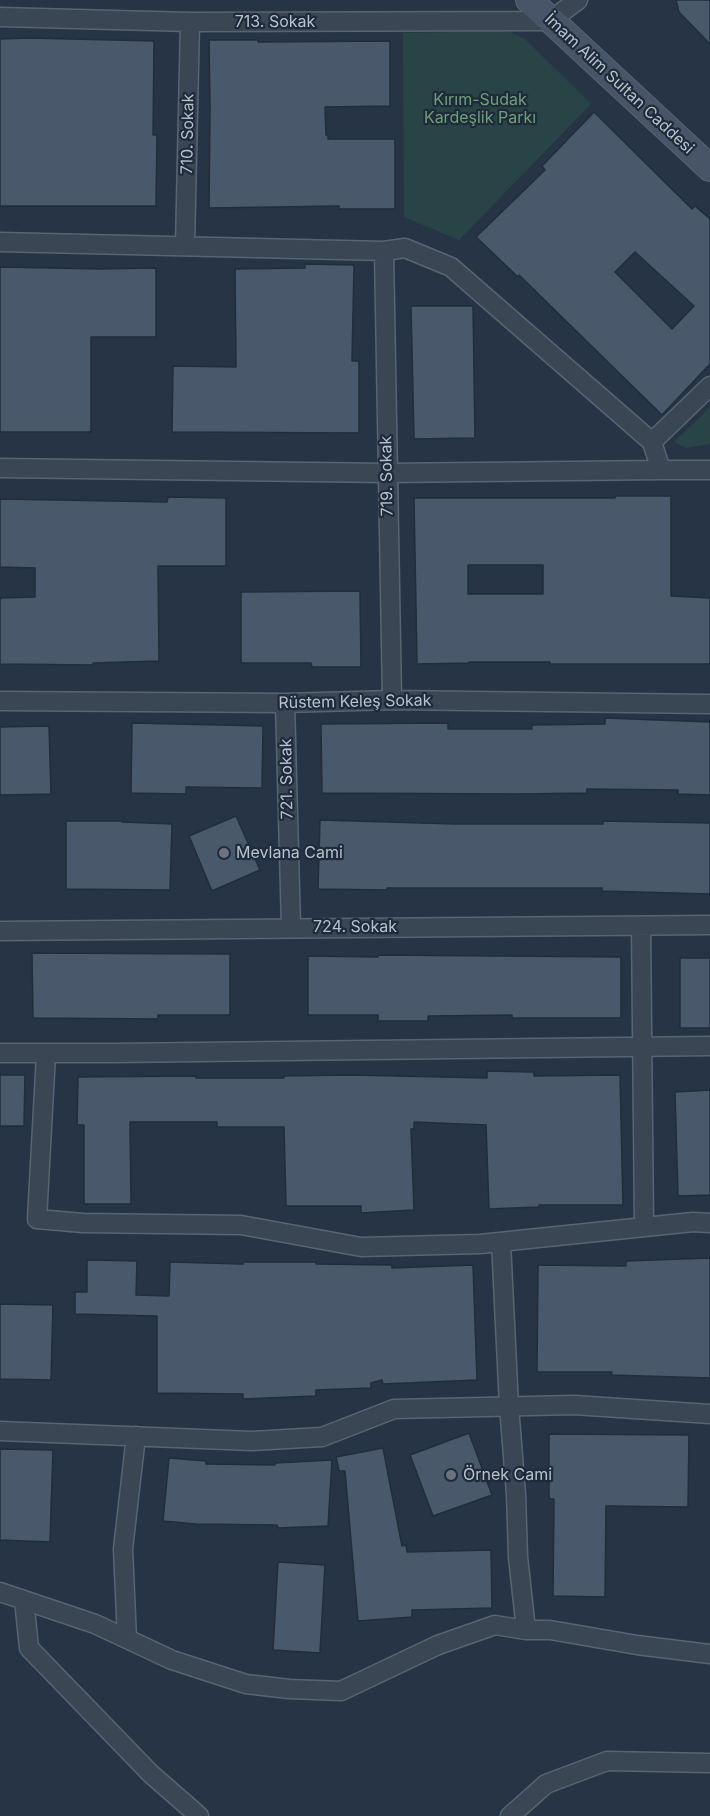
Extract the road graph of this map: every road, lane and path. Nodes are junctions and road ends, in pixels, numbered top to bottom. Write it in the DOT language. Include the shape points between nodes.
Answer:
graph roads {
  1 [pos="529,0"];
  2 [pos="579,0"];
  3 [pos="0,16"];
  4 [pos="550,21"];
  5 [pos="190,22"];
  6 [pos="710,168"];
  7 [pos="0,242"];
  8 [pos="185,246"];
  9 [pos="384,251"];
  10 [pos="710,386"];
  11 [pos="652,442"];
  12 [pos="0,468"];
  13 [pos="661,470"];
  14 [pos="710,470"];
  15 [pos="387,473"];
  16 [pos="392,700"];
  17 [pos="0,701"];
  18 [pos="285,703"];
  19 [pos="710,704"];
  20 [pos="710,925"];
  21 [pos="642,926"];
  22 [pos="291,927"];
  23 [pos="0,931"];
  24 [pos="642,1046"];
  25 [pos="710,1046"];
  26 [pos="0,1053"];
  27 [pos="45,1054"];
  28 [pos="710,1223"];
  29 [pos="644,1227"];
  30 [pos="501,1242"];
  31 [pos="509,1406"];
  32 [pos="710,1414"];
  33 [pos="0,1431"];
  34 [pos="136,1436"];
  35 [pos="0,1592"];
  36 [pos="24,1600"];
  37 [pos="526,1630"];
  38 [pos="127,1639"];
  39 [pos="710,1654"];
  40 [pos="710,1763"];
  41 [pos="199,1816"];
  42 [pos="510,1816"];
  1 -- 4 [label="street, İmam Alim Sultan Caddesi"];
  2 -- 4 [label="street"];
  3 -- 5 [label="street, 713. Sokak"];
  4 -- 5 [label="street, 713. Sokak"];
  4 -- 6 [label="street, İmam Alim Sultan Caddesi"];
  5 -- 8 [label="street, 710. Sokak"];
  7 -- 8 [label="street"];
  8 -- 9 [label="street"];
  9 -- 11 [label="street" via="405,248 451,267"];
  9 -- 15 [label="street, 719. Sokak"];
  10 -- 11 [label="street"];
  11 -- 13 [label="street"];
  12 -- 15 [label="street"];
  13 -- 14 [label="street"];
  13 -- 15 [label="street"];
  15 -- 16 [label="street, 719. Sokak"];
  16 -- 18 [label="street, Rüstem Keleş Sokak"];
  16 -- 19 [label="street, Rüstem Keleş Sokak"];
  17 -- 18 [label="street, Rüstem Keleş Sokak"];
  18 -- 22 [label="street, 721. Sokak"];
  20 -- 21 [label="street, 724. Sokak"];
  21 -- 22 [label="street, 724. Sokak"];
  21 -- 24 [label="street"];
  22 -- 23 [label="street, 724. Sokak"];
  24 -- 25 [label="street"];
  24 -- 27 [label="street"];
  24 -- 29 [label="street"];
  26 -- 27 [label="street"];
  27 -- 30 [label="street" via="37,1219 241,1225 361,1247"];
  28 -- 29 [label="street"];
  29 -- 30 [label="street"];
  30 -- 31 [label="street"];
  31 -- 32 [label="street" via="574,1405"];
  31 -- 34 [label="street" via="394,1409 322,1437 252,1441"];
  31 -- 37 [label="street"];
  33 -- 34 [label="street"];
  34 -- 38 [label="street" via="123,1549"];
  35 -- 36 [label="street"];
  36 -- 38 [label="street"];
  36 -- 41 [label="street" via="29,1648 152,1774"];
  37 -- 38 [label="street" via="495,1625 438,1645 341,1691 246,1684 172,1660"];
  37 -- 39 [label="street" via="550,1630"];
  40 -- 42 [label="street" via="607,1761 546,1784"];
}
